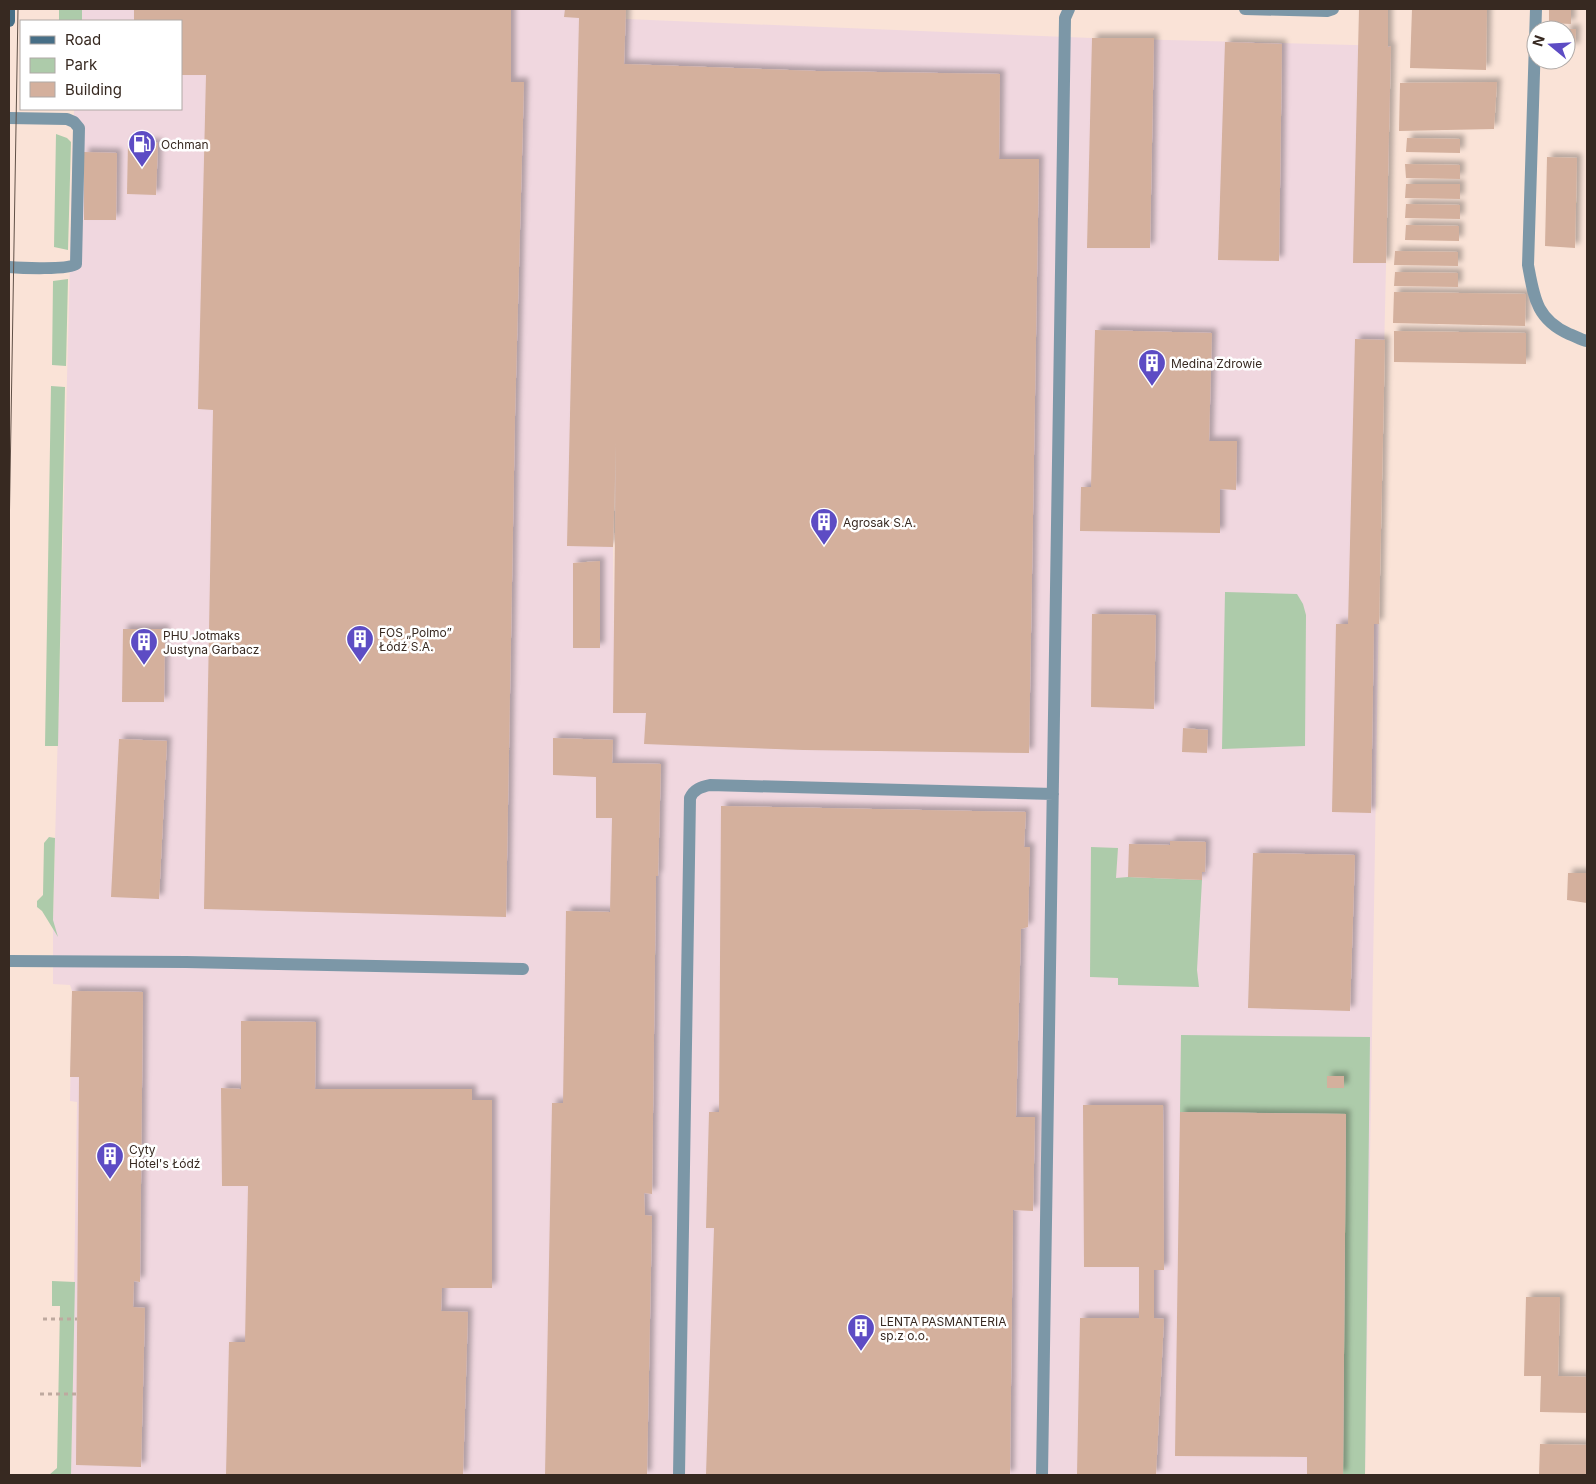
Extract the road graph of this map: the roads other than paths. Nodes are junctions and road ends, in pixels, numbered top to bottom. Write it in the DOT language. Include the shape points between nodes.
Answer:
graph roads {
  1 [pos="9,9"];
  2 [pos="1069,9"];
  3 [pos="1245,9"];
  4 [pos="1333,9"];
  5 [pos="1536,9"];
  6 [pos="9,21"];
  7 [pos="9,118"];
  8 [pos="9,267"];
  9 [pos="1587,341"];
  10 [pos="1053,794"];
  11 [pos="9,961"];
  12 [pos="523,969"];
  13 [pos="679,1475"];
  14 [pos="1042,1475"];
  1 -- 6 [label="street"];
  2 -- 10 [label="lane" via="1064,28"];
  3 -- 4 [label="lane" via="1327,12"];
  5 -- 9 [label="lane" via="1528,265 1534,298 1545,318 1559,329"];
  7 -- 8 [label="lane" via="67,119 79,128 76,264 63,268"];
  10 -- 13 [label="lane" via="710,785 692,792"];
  10 -- 14 [label="lane"];
  11 -- 12 [label="lane"];
}
